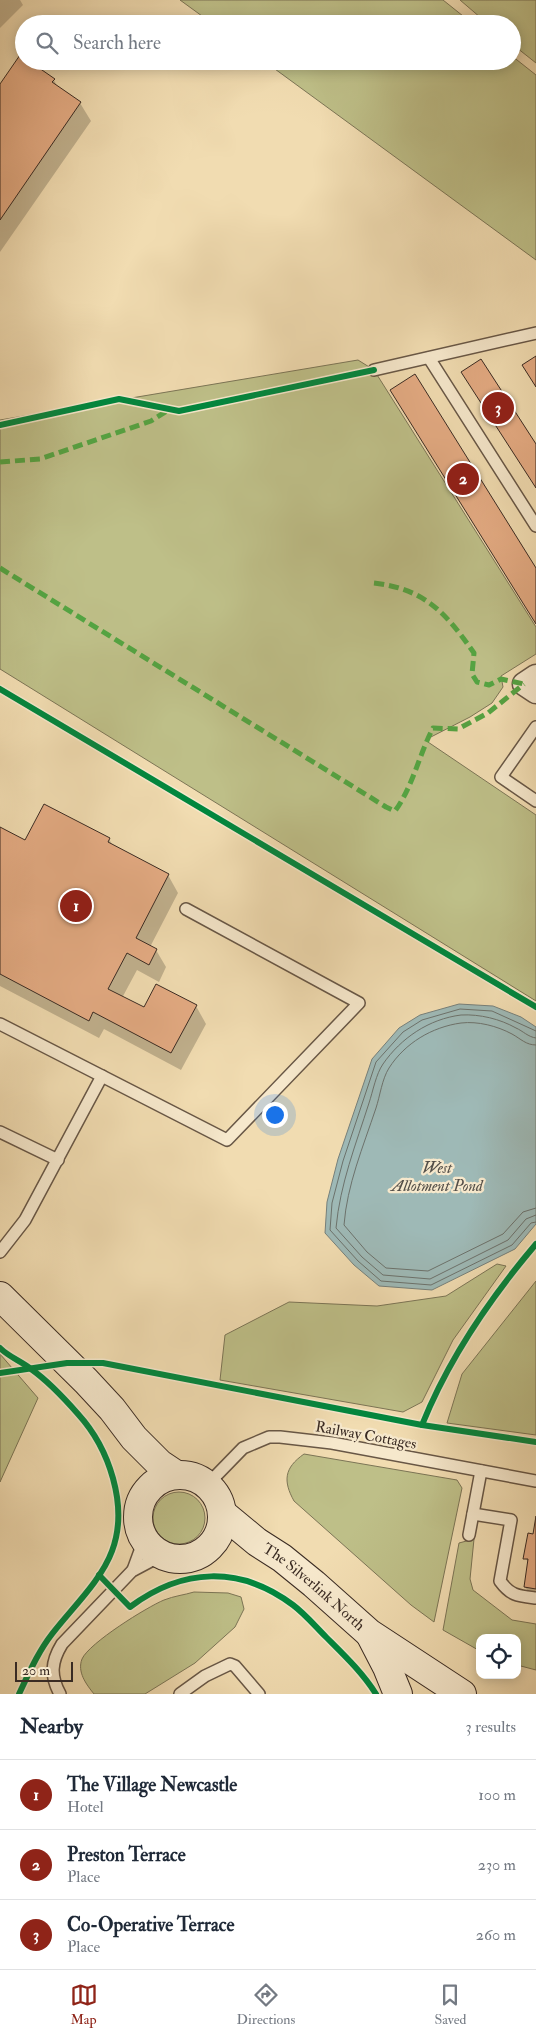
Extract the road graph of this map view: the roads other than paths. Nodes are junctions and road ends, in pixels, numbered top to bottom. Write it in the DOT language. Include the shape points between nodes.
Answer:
graph roads {
  1 [pos="536,333"];
  2 [pos="429,358"];
  3 [pos="374,370"];
  4 [pos="536,526"];
  5 [pos="536,727"];
  6 [pos="536,801"];
  7 [pos="186,909"];
  8 [pos="0,1024"];
  9 [pos="102,1076"];
  10 [pos="0,1132"];
  11 [pos="58,1160"];
  12 [pos="0,1252"];
  13 [pos="0,1296"];
  14 [pos="134,1438"];
  15 [pos="481,1471"];
  16 [pos="175,1474"];
  17 [pos="536,1481"];
  18 [pos="207,1485"];
  19 [pos="144,1494"];
  20 [pos="222,1513"];
  21 [pos="473,1514"];
  22 [pos="469,1535"];
  23 [pos="256,1542"];
  24 [pos="211,1545"];
  25 [pos="153,1547"];
  26 [pos="132,1571"];
  27 [pos="536,1598"];
  28 [pos="369,1633"];
  29 [pos="60,1694"];
  30 [pos="180,1694"];
  31 [pos="259,1694"];
  32 [pos="398,1694"];
  33 [pos="462,1694"];
  1 -- 2 [label="lane"];
  2 -- 3 [label="lane"];
  2 -- 4 [label="lane"];
  5 -- 6 [label="lane" via="501,777"];
  7 -- 9 [label="lane" via="359,1003 227,1140"];
  8 -- 9 [label="lane"];
  9 -- 11 [label="lane"];
  10 -- 11 [label="lane"];
  11 -- 12 [label="lane" via="26,1220"];
  13 -- 14 [label="street" via="86,1381"];
  14 -- 16 [label="street"];
  14 -- 19 [label="street"];
  15 -- 17 [label="lane, Railway Cottages"];
  15 -- 18 [label="lane, Railway Cottages" via="332,1443 268,1437 243,1448"];
  15 -- 21 [label="lane"];
  16 -- 18 [label="street" via="192,1476"];
  16 -- 19 [label="street" via="157,1481"];
  18 -- 20 [label="street" via="218,1498"];
  19 -- 25 [label="street" via="137,1512 138,1522"];
  20 -- 23 [label="street, The Silverlink North"];
  20 -- 24 [label="street" via="220,1530"];
  21 -- 22 [label="lane"];
  21 -- 27 [label="lane" via="511,1520 500,1581 516,1595"];
  23 -- 24 [label="street, The Silverlink North"];
  23 -- 28 [label="street, The Silverlink North" via="282,1558"];
  24 -- 25 [label="street" via="204,1552 187,1558 170,1558"];
  25 -- 26 [label="lane"];
  25 -- 26 [label="lane" via="138,1558"];
  26 -- 29 [label="lane" via="54,1656 54,1683"];
  28 -- 32 [label="street, The Silverlink North"];
  28 -- 33 [label="street, The Silverlink North"];
  30 -- 31 [label="lane" via="205,1676 230,1664"];
}
